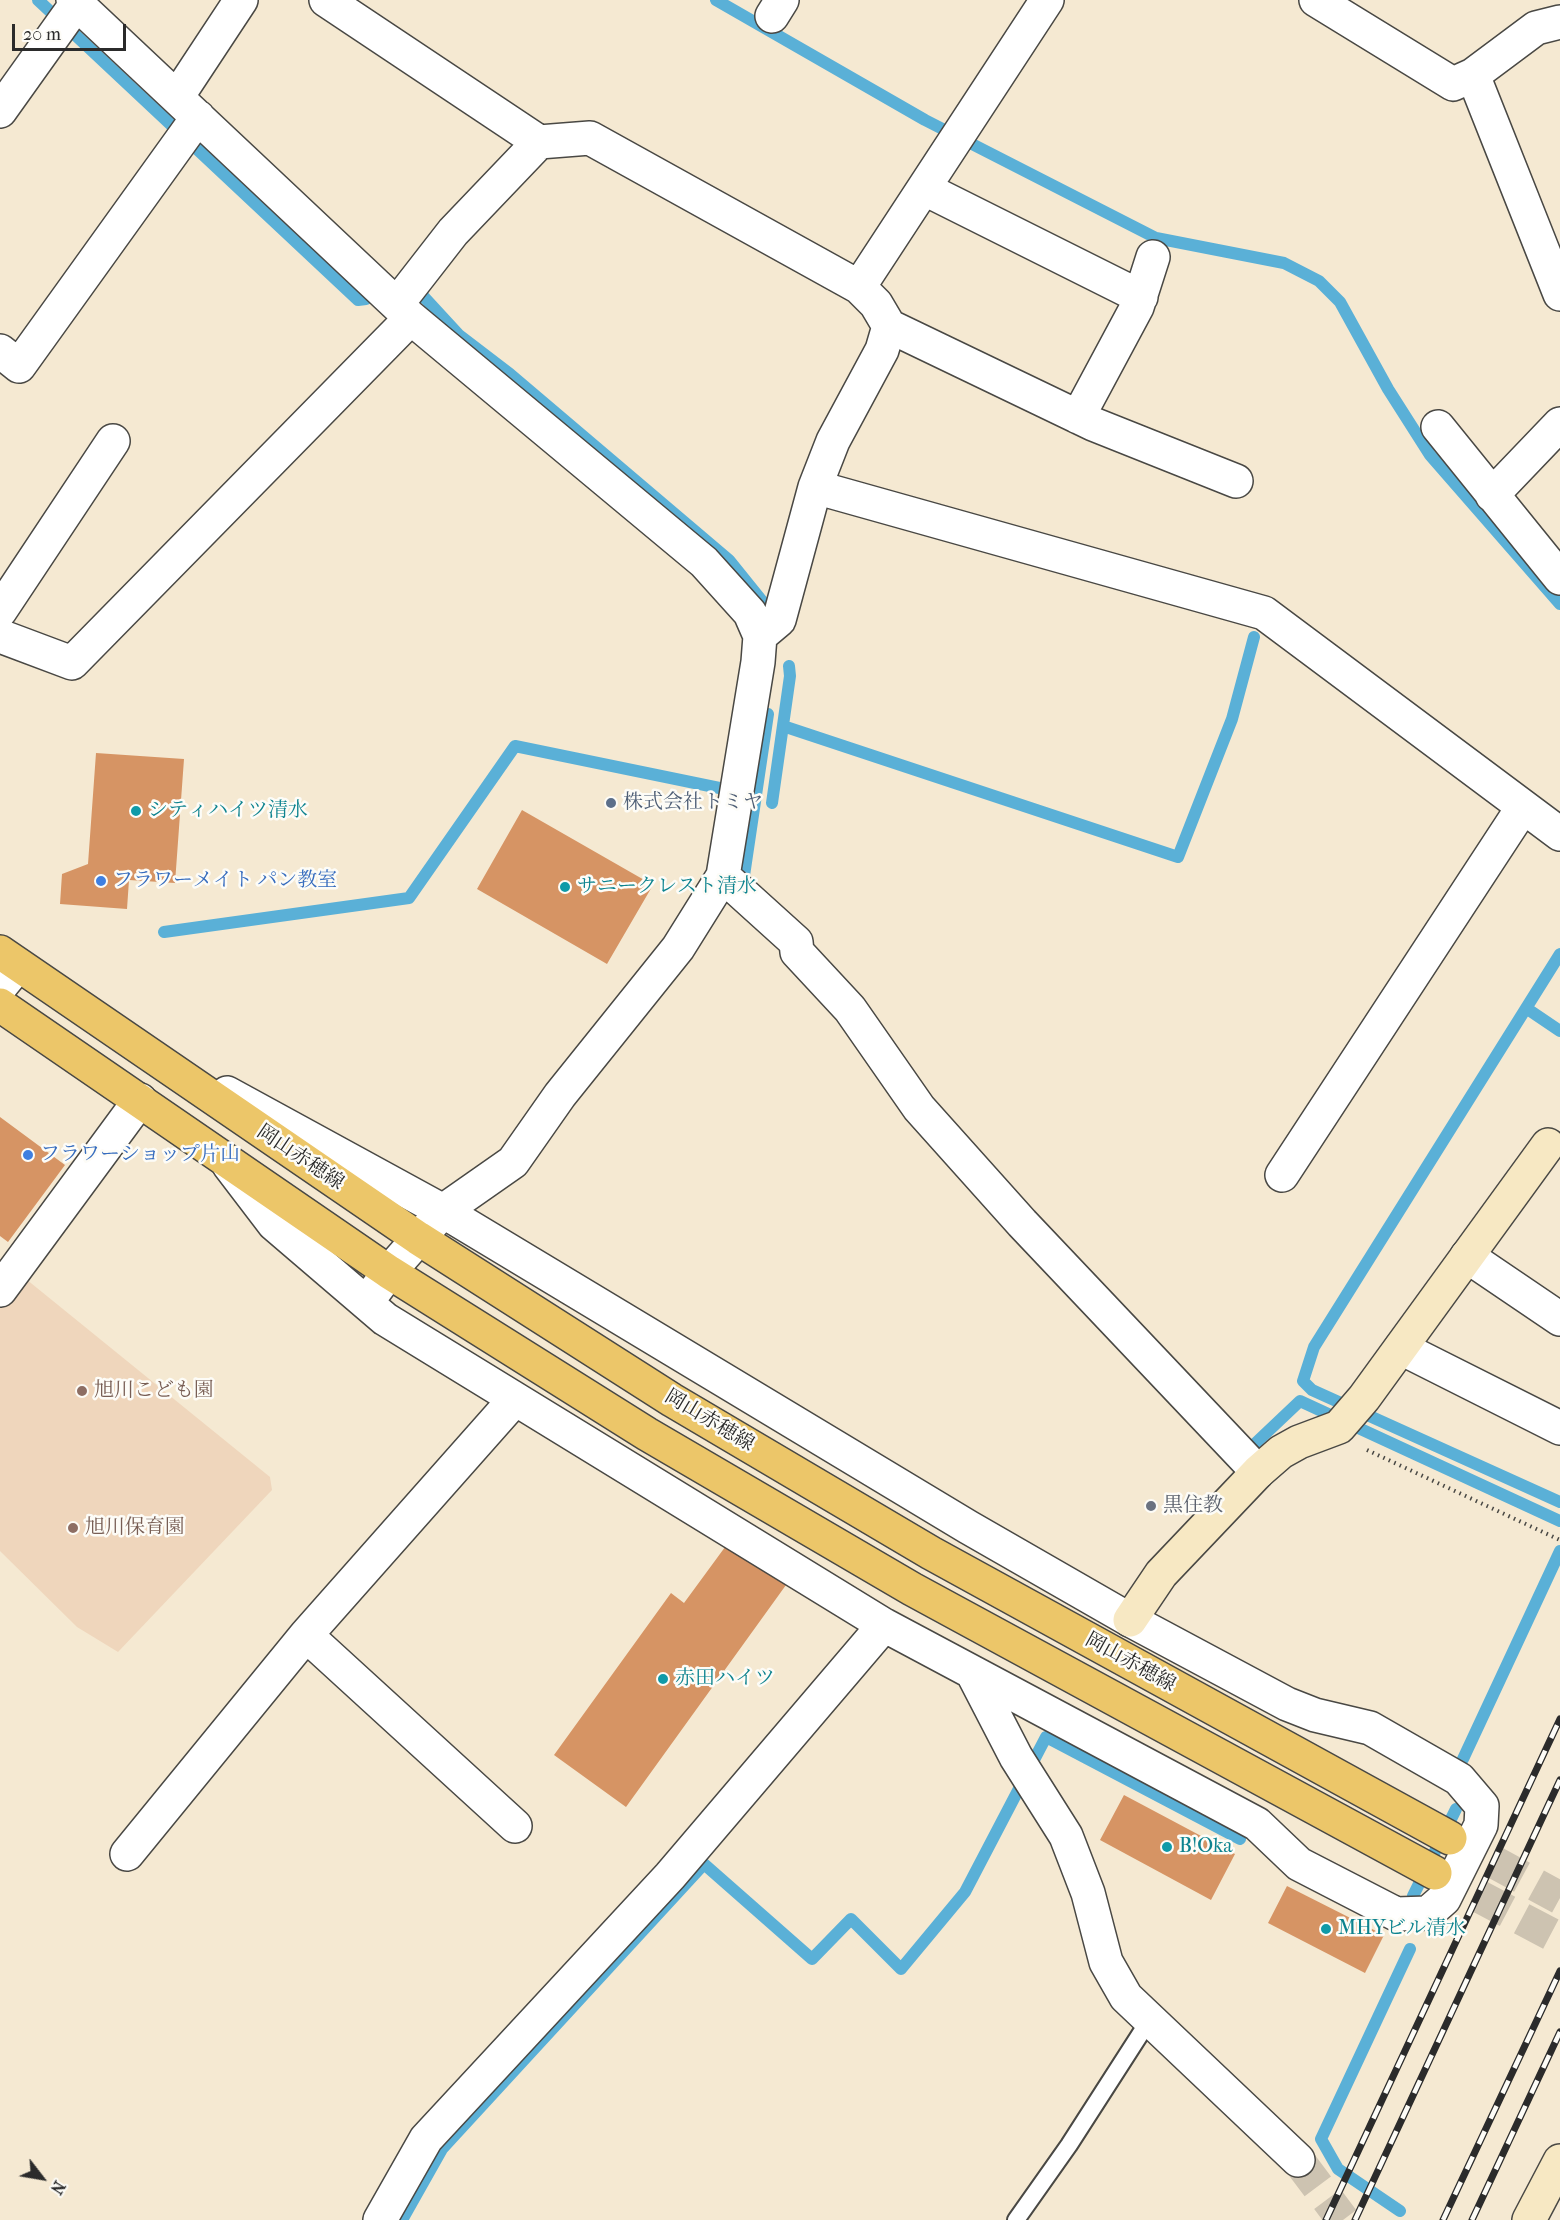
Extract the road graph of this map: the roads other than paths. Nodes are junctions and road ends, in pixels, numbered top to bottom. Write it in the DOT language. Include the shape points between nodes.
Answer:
graph roads {
  1 [pos="241,0"];
  2 [pos="326,0"];
  3 [pos="1047,0"];
  4 [pos="1317,0"];
  5 [pos="69,12"];
  6 [pos="1560,22"];
  7 [pos="1473,75"];
  8 [pos="0,111"];
  9 [pos="186,121"];
  10 [pos="539,142"];
  11 [pos="925,189"];
  12 [pos="1153,257"];
  13 [pos="859,288"];
  14 [pos="1560,294"];
  15 [pos="1141,297"];
  16 [pos="404,310"];
  17 [pos="889,326"];
  18 [pos="0,351"];
  19 [pos="1078,417"];
  20 [pos="1560,424"];
  21 [pos="1438,427"];
  22 [pos="113,441"];
  23 [pos="1236,481"];
  24 [pos="815,488"];
  25 [pos="1492,495"];
  26 [pos="1560,578"];
  27 [pos="0,611"];
  28 [pos="0,636"];
  29 [pos="760,636"];
  30 [pos="1523,807"];
  31 [pos="1560,834"];
  32 [pos="735,887"];
  33 [pos="6,968"];
  34 [pos="0,1005"];
  35 [pos="129,1042"];
  36 [pos="140,1100"];
  37 [pos="1554,1137"];
  38 [pos="224,1157"];
  39 [pos="1282,1175"];
  40 [pos="443,1211"];
  41 [pos="418,1238"];
  42 [pos="1467,1256"];
  43 [pos="389,1272"];
  44 [pos="0,1290"];
  45 [pos="366,1303"];
  46 [pos="1560,1320"];
  47 [pos="1401,1348"];
  48 [pos="515,1399"];
  49 [pos="1560,1428"];
  50 [pos="1248,1461"];
  51 [pos="1130,1620"];
  52 [pos="884,1625"];
  53 [pos="306,1635"];
  54 [pos="972,1672"];
  55 [pos="515,1826"];
  56 [pos="1450,1838"];
  57 [pos="127,1854"];
  58 [pos="1435,1873"];
  59 [pos="1150,2019"];
  60 [pos="1298,2160"];
  61 [pos="1560,2161"];
  62 [pos="380,2220"];
  63 [pos="1016,2220"];
  64 [pos="1529,2220"];
  1 -- 9 [label="street"];
  2 -- 10 [label="street"];
  3 -- 11 [label="street"];
  4 -- 7 [label="street" via="1453,84"];
  5 -- 8 [label="street"];
  5 -- 9 [label="street"];
  6 -- 7 [label="street" via="1536,28"];
  7 -- 14 [label="street"];
  9 -- 16 [label="street"];
  9 -- 18 [label="street" via="19,366"];
  10 -- 13 [label="street" via="590,138"];
  10 -- 16 [label="street" via="453,232"];
  11 -- 13 [label="street"];
  11 -- 15 [label="street"];
  12 -- 15 [label="street"];
  13 -- 17 [label="street" via="876,304"];
  15 -- 19 [label="street"];
  16 -- 28 [label="street" via="72,663"];
  16 -- 29 [label="street" via="704,562 750,613"];
  17 -- 19 [label="street"];
  17 -- 24 [label="street" via="882,350 833,441"];
  19 -- 23 [label="street"];
  20 -- 25 [label="street"];
  21 -- 25 [label="street"];
  22 -- 27 [label="street"];
  24 -- 29 [label="street" via="780,620"];
  24 -- 30 [label="street" via="1264,613"];
  25 -- 26 [label="street"];
  29 -- 32 [label="street" via="737,792"];
  30 -- 31 [label="street"];
  30 -- 39 [label="street"];
  32 -- 40 [label="street" via="678,948 560,1095 513,1162"];
  32 -- 50 [label="street" via="796,942 797,952 850,1009 919,1107 1022,1223"];
  33 -- 35 [label="main road, 岡山赤穂線"];
  34 -- 36 [label="main road, 岡山赤穂線"];
  35 -- 40 [label="street"];
  35 -- 41 [label="main road, 岡山赤穂線"];
  36 -- 38 [label="main road, 岡山赤穂線"];
  36 -- 44 [label="street"];
  37 -- 42 [label="street"];
  38 -- 43 [label="main road, 岡山赤穂線"];
  38 -- 45 [label="street" via="274,1224"];
  40 -- 41 [label="street"];
  40 -- 51 [label="street"];
  41 -- 43 [label="street"];
  41 -- 56 [label="main road, 岡山赤穂線" via="672,1400 931,1553"];
  42 -- 46 [label="street"];
  42 -- 47 [label="street"];
  43 -- 45 [label="street"];
  43 -- 58 [label="main road, 岡山赤穂線" via="647,1434 912,1589"];
  45 -- 48 [label="street" via="385,1319"];
  47 -- 49 [label="street"];
  47 -- 50 [label="street" via="1364,1398 1334,1429 1281,1452"];
  48 -- 52 [label="street"];
  48 -- 53 [label="street"];
  50 -- 51 [label="street"];
  51 -- 54 [label="street" via="1287,1704 1370,1728 1459,1779 1482,1806 1481,1825 1444,1899 1428,1913 1396,1914 1299,1864 1257,1824"];
  52 -- 54 [label="street"];
  52 -- 62 [label="street" via="670,1876 426,2139"];
  53 -- 55 [label="street"];
  53 -- 57 [label="street"];
  54 -- 59 [label="street" via="1016,1758 1066,1836 1088,1893 1106,1962 1126,1997"];
  59 -- 60 [label="street"];
  59 -- 63 [label="lane"];
  61 -- 64 [label="street"];
}
